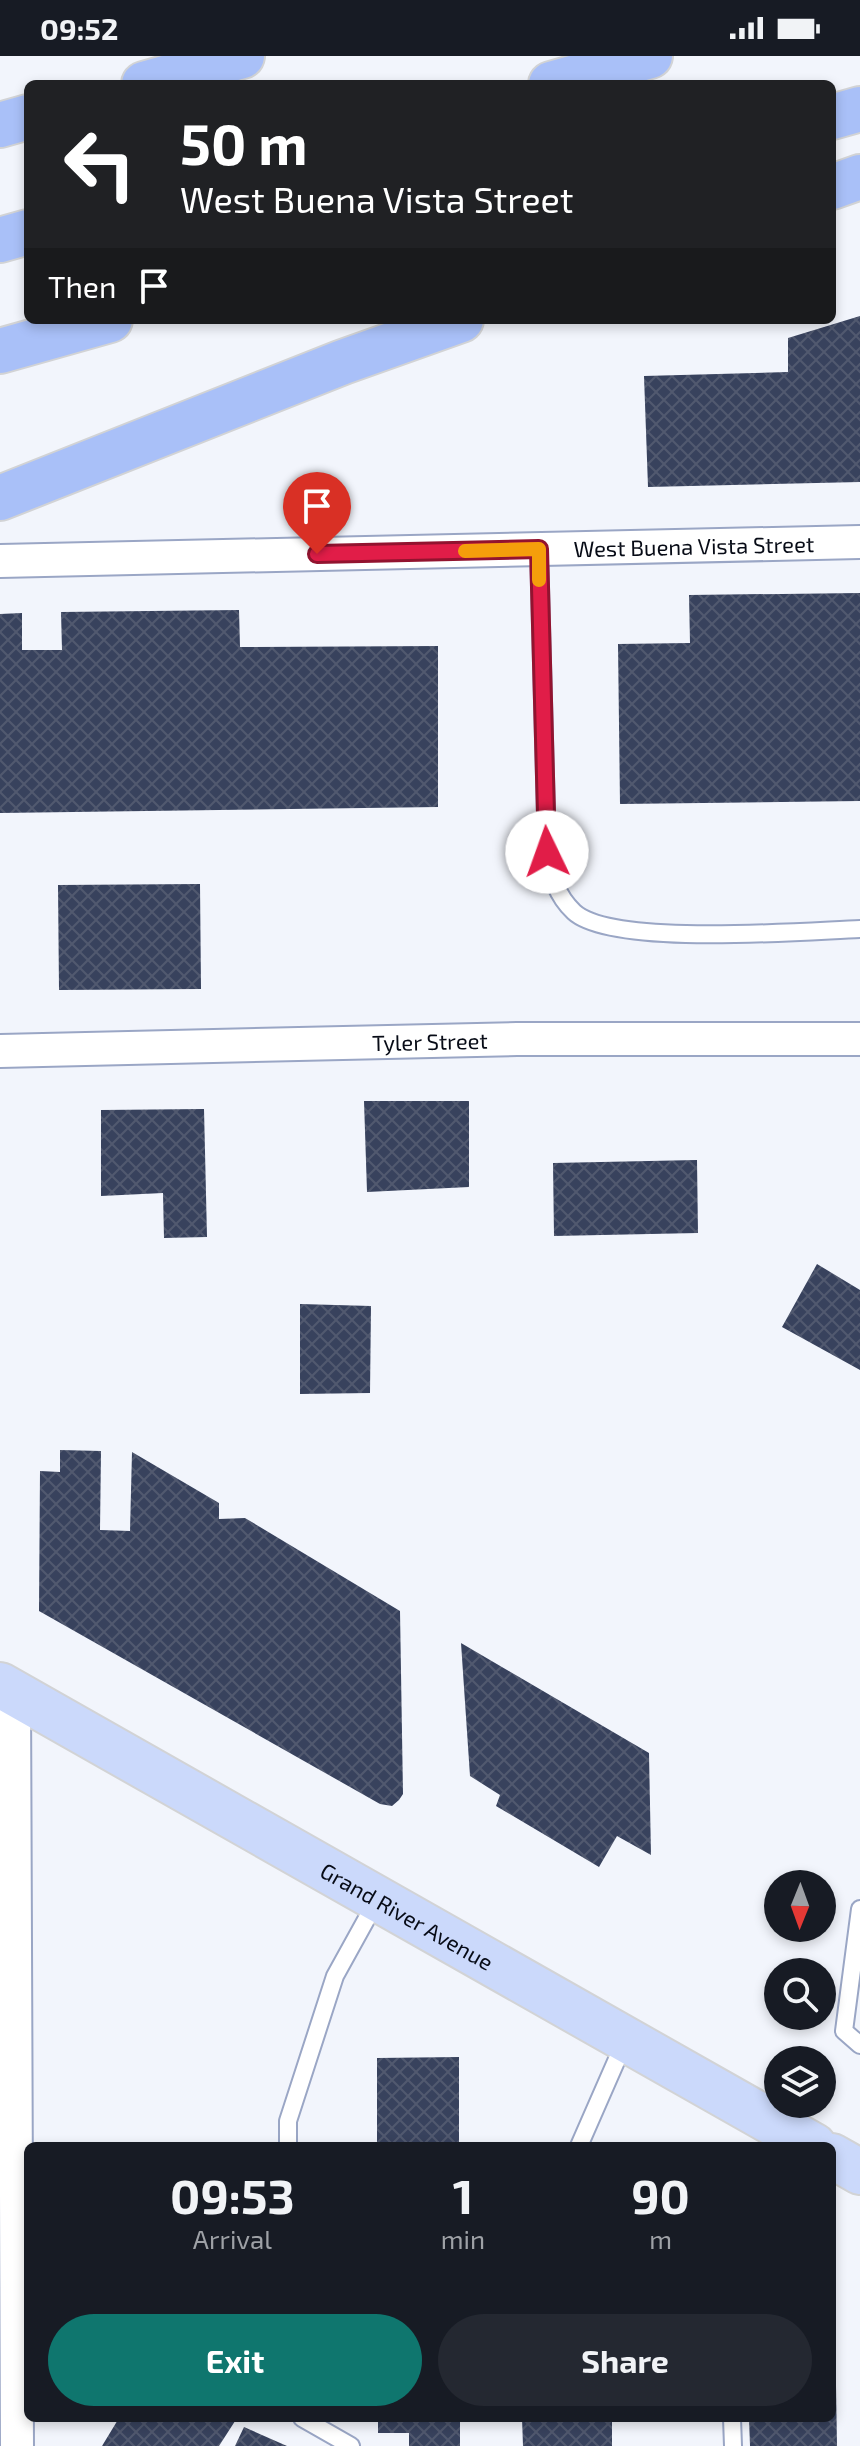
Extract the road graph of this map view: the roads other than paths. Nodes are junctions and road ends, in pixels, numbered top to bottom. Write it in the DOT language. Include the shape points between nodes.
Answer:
graph roads {
  1 [pos="242,56"];
  2 [pos="650,56"];
  3 [pos="158,80"];
  4 [pos="565,80"];
  5 [pos="860,109"];
  6 [pos="836,116"];
  7 [pos="24,118"];
  8 [pos="0,125"];
  9 [pos="860,177"];
  10 [pos="836,186"];
  11 [pos="24,233"];
  12 [pos="0,240"];
  13 [pos="96,324"];
  14 [pos="450,324"];
  15 [pos="0,351"];
  16 [pos="0,498"];
  17 [pos="860,542"];
  18 [pos="539,549"];
  19 [pos="0,561"];
  20 [pos="860,929"];
  21 [pos="860,1039"];
  22 [pos="0,1051"];
  23 [pos="7,1689"];
  24 [pos="8,1880"];
  25 [pos="378,1899"];
  26 [pos="860,1909"];
  27 [pos="8,1955"];
  28 [pos="856,1979"];
  29 [pos="626,2040"];
  30 [pos="860,2045"];
  31 [pos="288,2142"];
  32 [pos="581,2142"];
  33 [pos="803,2142"];
  34 [pos="8,2198"];
  35 [pos="22,2258"];
  36 [pos="309,2422"];
  37 [pos="732,2422"];
  38 [pos="17,2446"];
  39 [pos="351,2446"];
  40 [pos="733,2446"];
  1 -- 3 [label="highway"];
  2 -- 4 [label="highway"];
  5 -- 6 [label="highway"];
  7 -- 8 [label="highway"];
  9 -- 10 [label="highway"];
  11 -- 12 [label="highway"];
  13 -- 15 [label="highway"];
  14 -- 16 [label="highway"];
  17 -- 18 [label="street, West Buena Vista Street"];
  18 -- 19 [label="street, West Buena Vista Street"];
  18 -- 20 [label="lane" via="547,852 553,884 575,914 611,928 649,933"];
  21 -- 22 [label="street, Tyler Street" via="517,1039"];
  23 -- 24 [label="street"];
  23 -- 25 [label="main road, Grand River Avenue"];
  24 -- 27 [label="street"];
  25 -- 29 [label="main road, Grand River Avenue"];
  25 -- 31 [label="lane" via="335,1976 288,2121"];
  26 -- 28 [label="lane"];
  27 -- 34 [label="street"];
  28 -- 30 [label="lane" via="844,2031"];
  29 -- 32 [label="lane"];
  29 -- 33 [label="main road, Grand River Avenue" via="770,2129"];
  34 -- 35 [label="street"];
  35 -- 38 [label="street"];
  36 -- 39 [label="lane"];
  37 -- 40 [label="lane"];
}
